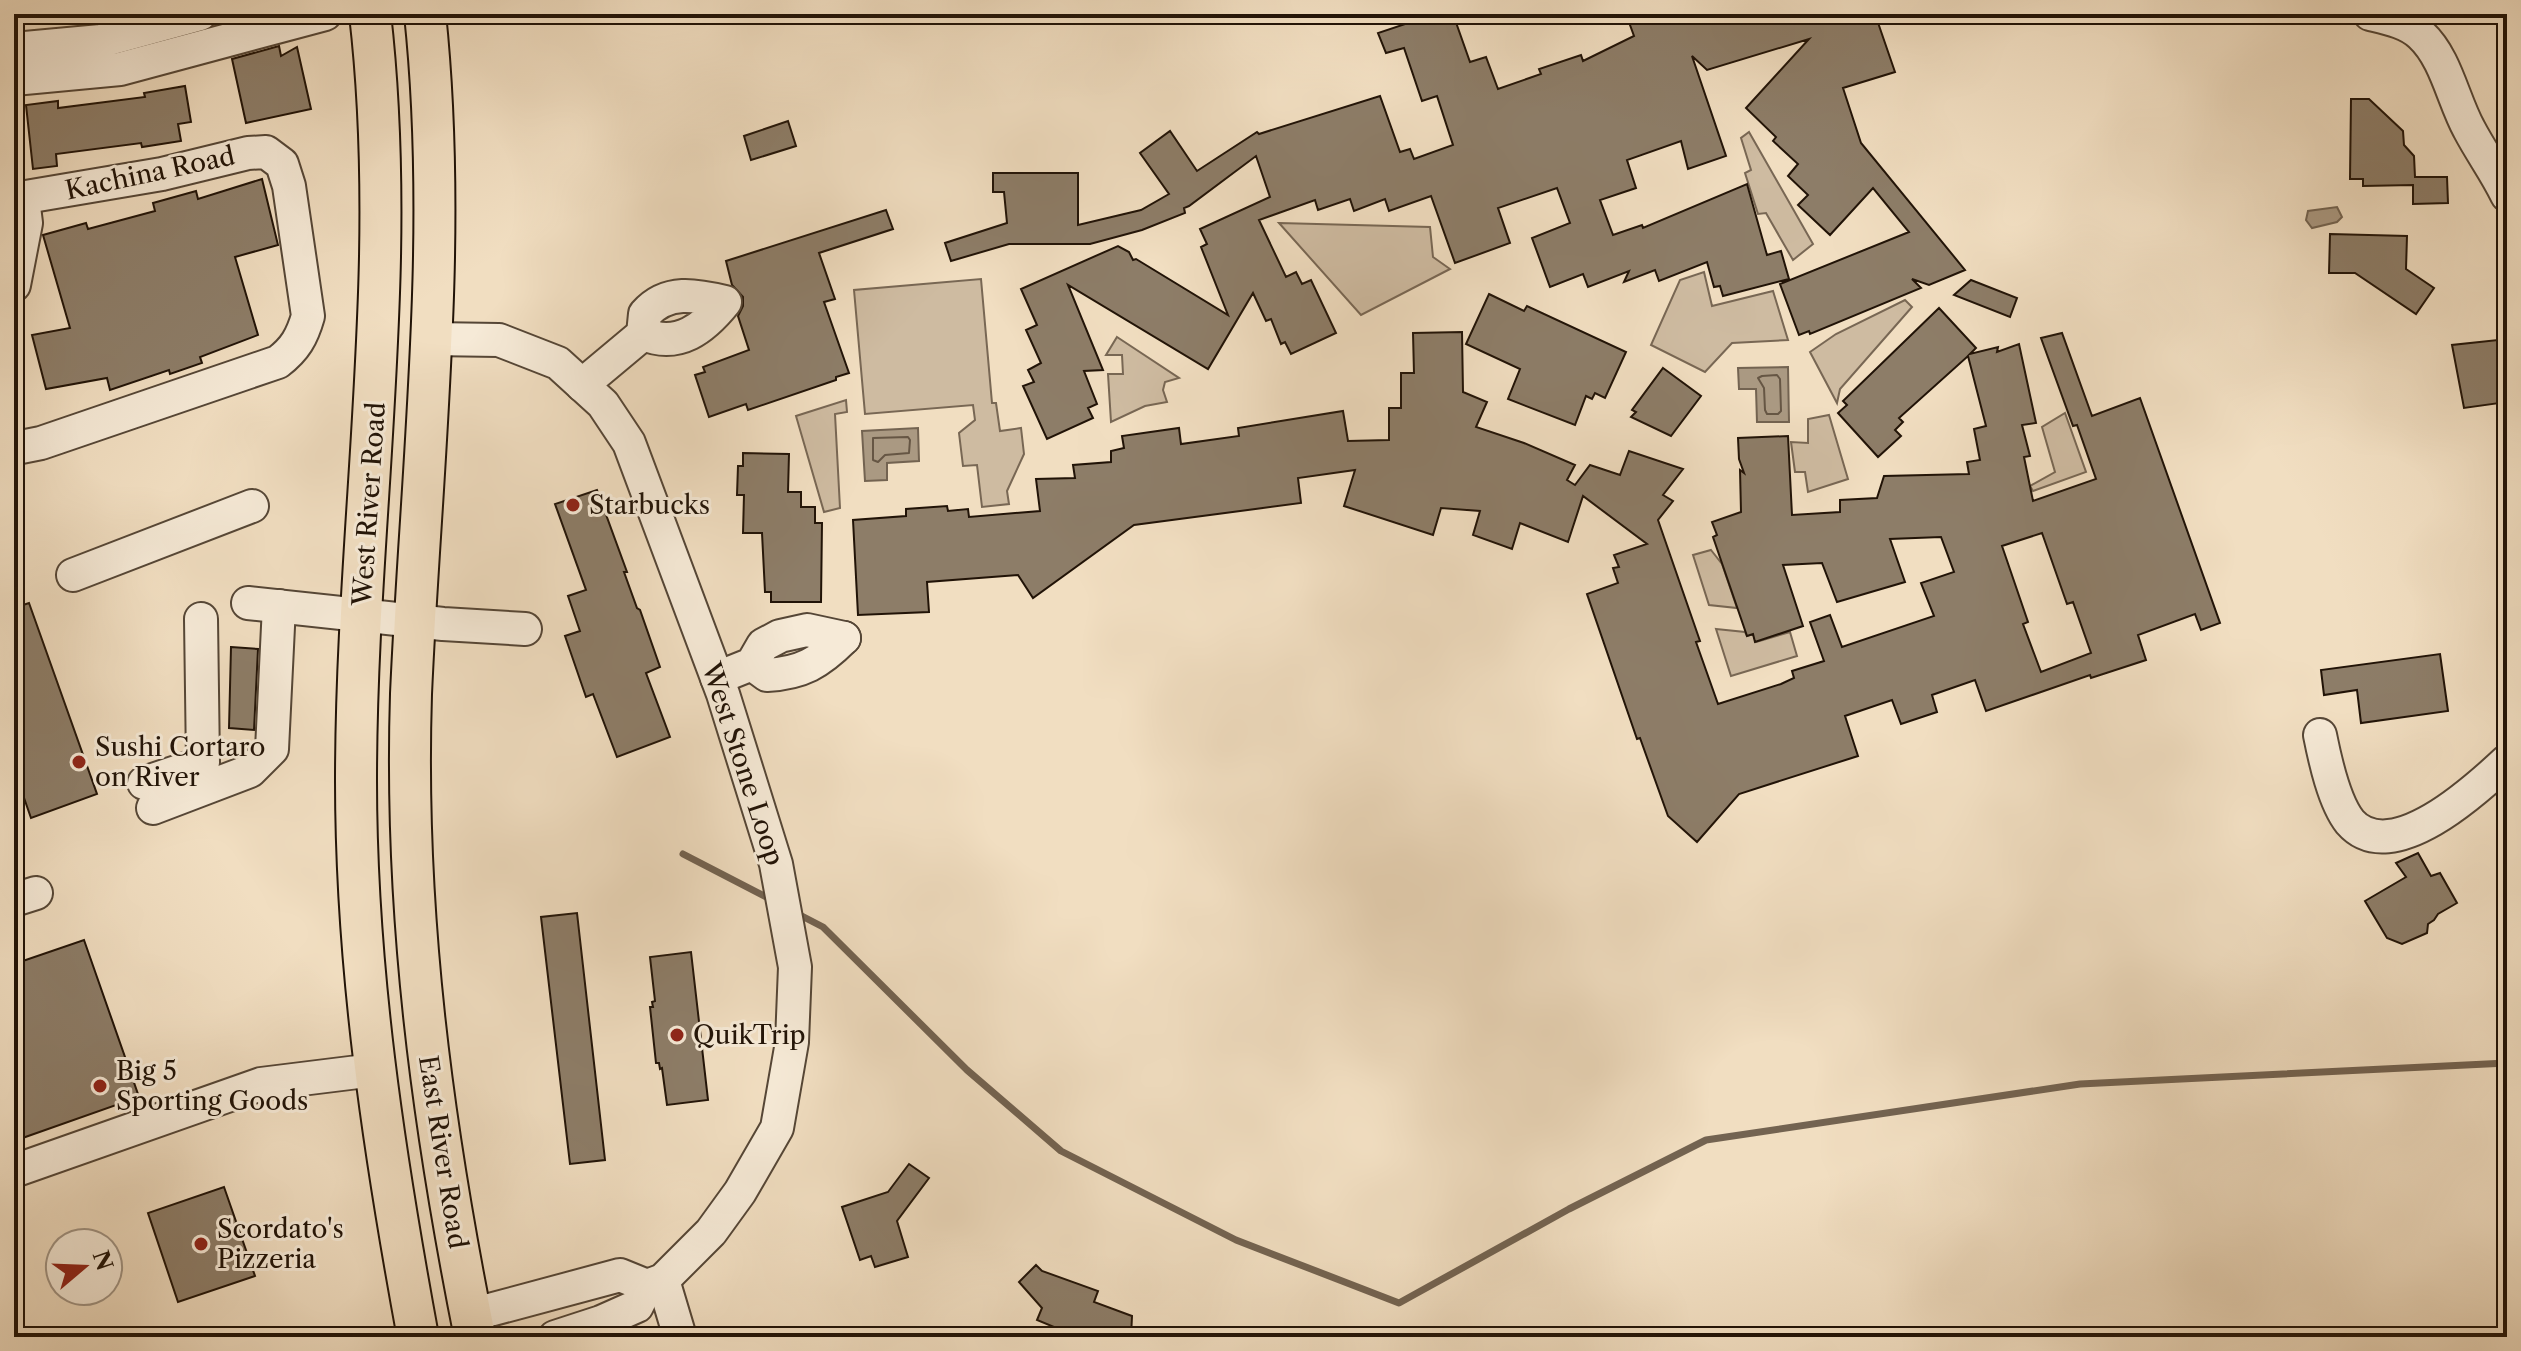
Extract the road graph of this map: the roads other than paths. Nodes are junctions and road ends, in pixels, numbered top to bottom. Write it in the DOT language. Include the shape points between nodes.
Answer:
graph roads {
  1 [pos="200,14"];
  2 [pos="325,14"];
  3 [pos="370,14"];
  4 [pos="425,14"];
  5 [pos="2370,14"];
  6 [pos="14,49"];
  7 [pos="14,79"];
  8 [pos="2507,195"];
  9 [pos="19,199"];
  10 [pos="14,285"];
  11 [pos="643,334"];
  12 [pos="431,339"];
  13 [pos="582,385"];
  14 [pos="14,445"];
  15 [pos="252,506"];
  16 [pos="73,575"];
  17 [pos="362,616"];
  18 [pos="201,619"];
  19 [pos="414,620"];
  20 [pos="525,629"];
  21 [pos="752,664"];
  22 [pos="717,678"];
  23 [pos="2320,735"];
  24 [pos="2507,761"];
  25 [pos="417,966"];
  26 [pos="374,1070"];
  27 [pos="14,1171"];
  28 [pos="655,1283"];
  29 [pos="473,1326"];
  30 [pos="415,1336"];
  31 [pos="555,1337"];
  32 [pos="680,1337"];
  1 -- 6 [label="street" via="101,41"];
  2 -- 7 [label="street" via="120,69"];
  3 -- 17 [label="main road, West River Road" via="381,159 381,282"];
  4 -- 12 [label="main road, West River Road" via="435,158"];
  5 -- 8 [label="street" via="2412,27 2423,36"];
  9 -- 10 [label="street" via="26,223"];
  9 -- 14 [label="street, Kachina Road" via="266,152 282,164 289,186 308,316 293,350 270,365 41,443"];
  11 -- 13 [label="street"];
  12 -- 13 [label="street, West Stone Loop" via="499,340 558,363"];
  12 -- 19 [label="main road, West River Road"];
  13 -- 22 [label="street, West Stone Loop" via="603,404 629,443"];
  15 -- 16 [label="street"];
  17 -- 18 [label="street" via="263,605 272,749 250,771 148,796 203,763"];
  17 -- 19 [label="street"];
  17 -- 26 [label="main road, West River Road" via="356,780 359,902"];
  19 -- 20 [label="street"];
  19 -- 25 [label="main road, West River Road" via="409,823"];
  21 -- 22 [label="street"];
  22 -- 28 [label="street, West Stone Loop" via="782,893 795,967 792,1042 777,1128 711,1232"];
  23 -- 24 [label="street" via="2343,810 2359,829 2379,837 2430,821"];
  25 -- 29 [label="main road, East River Road" via="435,1110"];
  26 -- 27 [label="street" via="261,1084"];
  26 -- 30 [label="main road"];
  28 -- 29 [label="street" via="620,1275"];
  28 -- 31 [label="street, West Stone Loop" via="637,1306"];
  28 -- 32 [label="street"];
  29 -- 30 [label="main road"];
}
